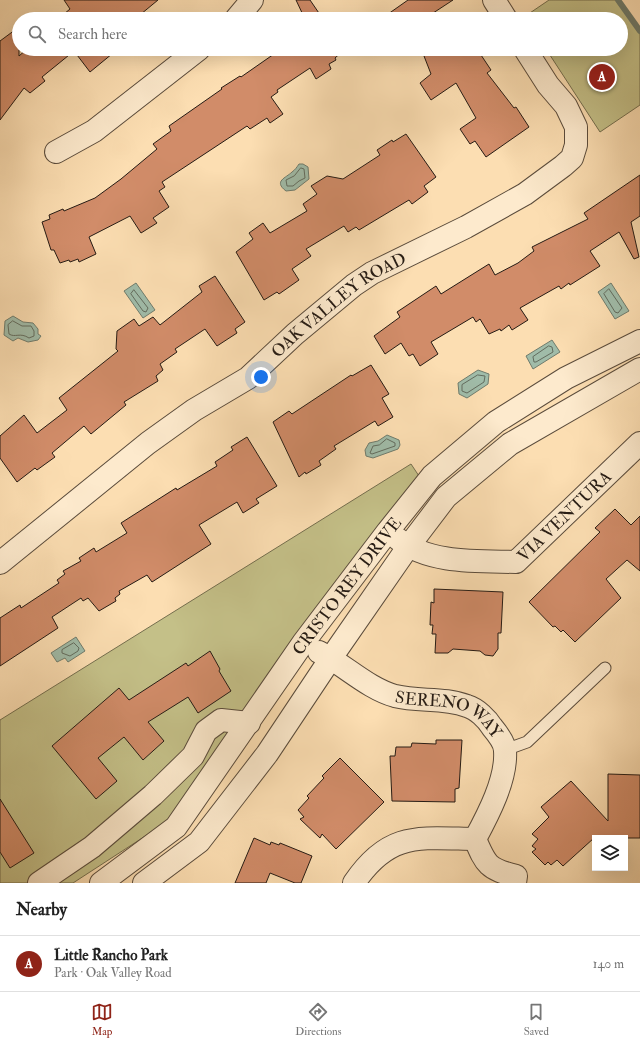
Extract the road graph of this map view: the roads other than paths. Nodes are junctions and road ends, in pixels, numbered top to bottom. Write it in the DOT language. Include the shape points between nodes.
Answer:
graph roads {
  1 [pos="252,0"];
  2 [pos="494,0"];
  3 [pos="242,12"];
  4 [pos="502,12"];
  5 [pos="190,56"];
  6 [pos="530,56"];
  7 [pos="56,152"];
  8 [pos="640,342"];
  9 [pos="640,369"];
  10 [pos="640,443"];
  11 [pos="388,531"];
  12 [pos="408,547"];
  13 [pos="0,563"];
  14 [pos="304,643"];
  15 [pos="331,658"];
  16 [pos="605,668"];
  17 [pos="249,723"];
  18 [pos="506,750"];
  19 [pos="475,839"];
  20 [pos="39,883"];
  21 [pos="101,883"];
  22 [pos="144,883"];
  23 [pos="354,883"];
  24 [pos="515,883"];
  1 -- 3 [label="street"];
  2 -- 4 [label="street"];
  5 -- 7 [label="street" via="94,131"];
  6 -- 13 [label="street, OAK VALLEY ROAD" via="566,106 576,127 576,145 572,158 524,194 354,285 295,334 248,378 194,410 148,443"];
  8 -- 11 [label="street, CRISTO REY DRIVE" via="566,378 496,422 432,476"];
  9 -- 12 [label="street, CRISTO REY DRIVE" via="510,444 446,498"];
  10 -- 12 [label="street, VIA VENTURA" via="516,562 445,558"];
  11 -- 12 [label="street, VIA VENTURA"];
  11 -- 14 [label="street, CRISTO REY DRIVE"];
  12 -- 15 [label="street, CRISTO REY DRIVE"];
  14 -- 15 [label="street, SERENO WAY"];
  14 -- 17 [label="street, CRISTO REY DRIVE"];
  15 -- 18 [label="street, SERENO WAY" via="373,686 394,696 440,700 468,706 487,719"];
  15 -- 22 [label="street, CRISTO REY DRIVE" via="267,754 199,842"];
  16 -- 18 [label="lane" via="527,742"];
  17 -- 20 [label="street" via="221,720 206,731 193,756 153,795 92,847"];
  17 -- 21 [label="street, CRISTO REY DRIVE" via="176,827"];
  18 -- 19 [label="street, SERENO WAY" via="500,786"];
  19 -- 23 [label="street" via="419,838 388,846 361,872"];
  19 -- 24 [label="street" via="484,859 496,871 516,876"];
}
